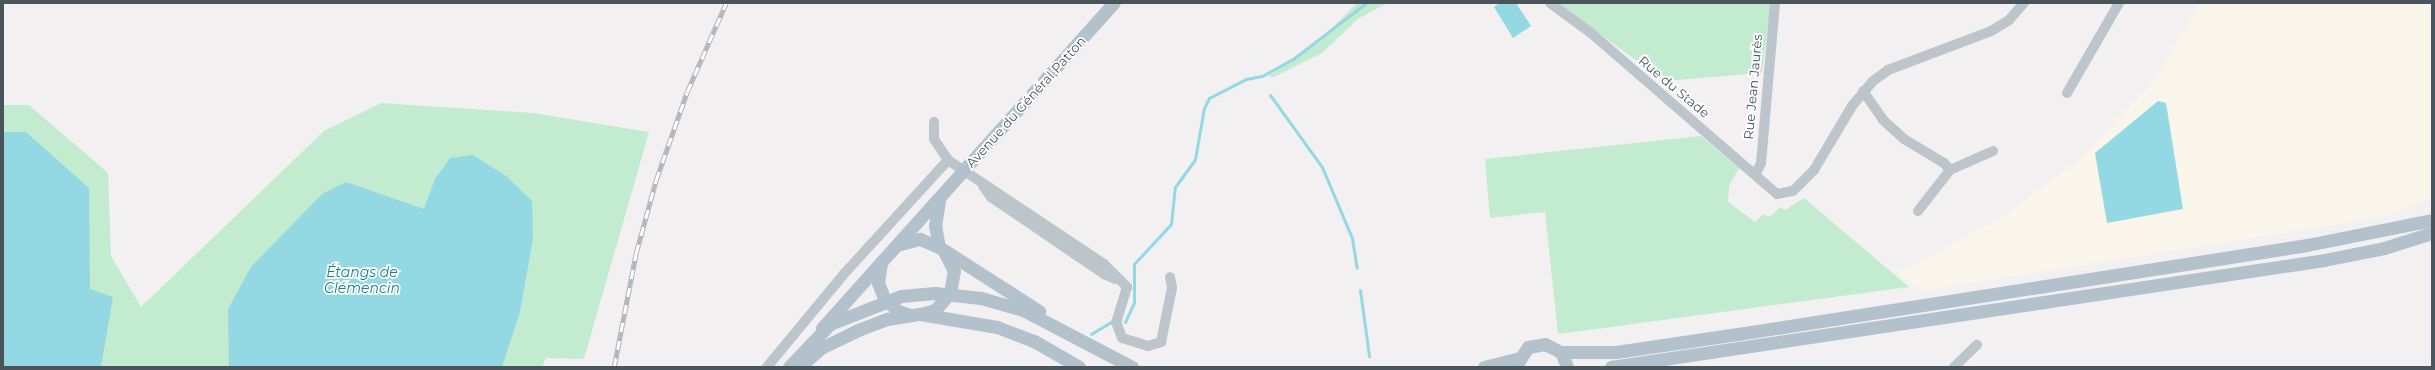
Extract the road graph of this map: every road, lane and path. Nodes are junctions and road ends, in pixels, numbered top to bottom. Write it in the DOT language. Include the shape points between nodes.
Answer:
graph roads {
  1 [pos="1114,3"];
  2 [pos="1550,3"];
  3 [pos="1775,3"];
  4 [pos="2024,3"];
  5 [pos="2119,3"];
  6 [pos="1863,91"];
  7 [pos="2067,93"];
  8 [pos="934,122"];
  9 [pos="1993,151"];
  10 [pos="948,160"];
  11 [pos="1950,170"];
  12 [pos="964,172"];
  13 [pos="1756,172"];
  14 [pos="939,201"];
  15 [pos="1918,211"];
  16 [pos="2432,220"];
  17 [pos="2432,233"];
  18 [pos="895,246"];
  19 [pos="941,249"];
  20 [pos="881,262"];
  21 [pos="1170,277"];
  22 [pos="950,294"];
  23 [pos="886,300"];
  24 [pos="915,315"];
  25 [pos="822,328"];
  26 [pos="1064,330"];
  27 [pos="1977,345"];
  28 [pos="1561,352"];
  29 [pos="1516,363"];
  30 [pos="767,367"];
  31 [pos="789,367"];
  32 [pos="799,367"];
  33 [pos="1079,367"];
  34 [pos="1132,367"];
  35 [pos="1484,367"];
  36 [pos="1567,367"];
  37 [pos="1611,367"];
  38 [pos="1954,367"];
  1 -- 12 [label="main road, Avenue du Général Patton"];
  2 -- 13 [label="street, Rue du Stade"];
  3 -- 13 [label="street, Rue Jean Jaurès" via="1761,163"];
  4 -- 6 [label="street" via="2009,20 1991,31 1888,70"];
  5 -- 7 [label="street"];
  6 -- 11 [label="street" via="1883,120 1904,139 1944,163"];
  6 -- 13 [label="street, Rue du Stade" via="1814,170 1793,191 1777,194 1770,191"];
  8 -- 10 [label="street" via="934,139"];
  9 -- 11 [label="street"];
  10 -- 12 [label="street"];
  10 -- 30 [label="street" via="843,275"];
  11 -- 15 [label="street"];
  12 -- 14 [label="main road, Avenue du Général Patton"];
  12 -- 21 [label="street" via="982,185 991,197 1127,287 1116,322 1117,331 1122,338 1148,346 1161,342 1172,288"];
  14 -- 18 [label="main road, Avenue du Général Patton"];
  14 -- 19 [label="main road" via="935,224"];
  16 -- 28 [label="main road" via="2307,245 1738,334 1616,352"];
  17 -- 37 [label="main road" via="2384,248 2324,260"];
  18 -- 19 [label="main road" via="920,239"];
  18 -- 20 [label="main road, Avenue du Général Patton"];
  19 -- 22 [label="main road" via="954,271"];
  19 -- 26 [label="main road" via="1014,293"];
  20 -- 23 [label="main road" via="878,283"];
  20 -- 25 [label="main road, Avenue du Général Patton"];
  22 -- 23 [label="main road" via="916,294"];
  22 -- 24 [label="main road" via="935,310"];
  22 -- 26 [label="main road" via="1023,310"];
  23 -- 24 [label="main road"];
  23 -- 25 [label="main road"];
  24 -- 32 [label="main road" via="875,323 838,339"];
  24 -- 33 [label="main road" via="997,327 1034,341"];
  25 -- 31 [label="main road, Avenue du Général Patton"];
  26 -- 34 [label="main road"];
  27 -- 38 [label="street"];
  28 -- 29 [label="main road" via="1545,344 1536,344"];
  28 -- 36 [label="main road"];
  29 -- 35 [label="main road"];
}
